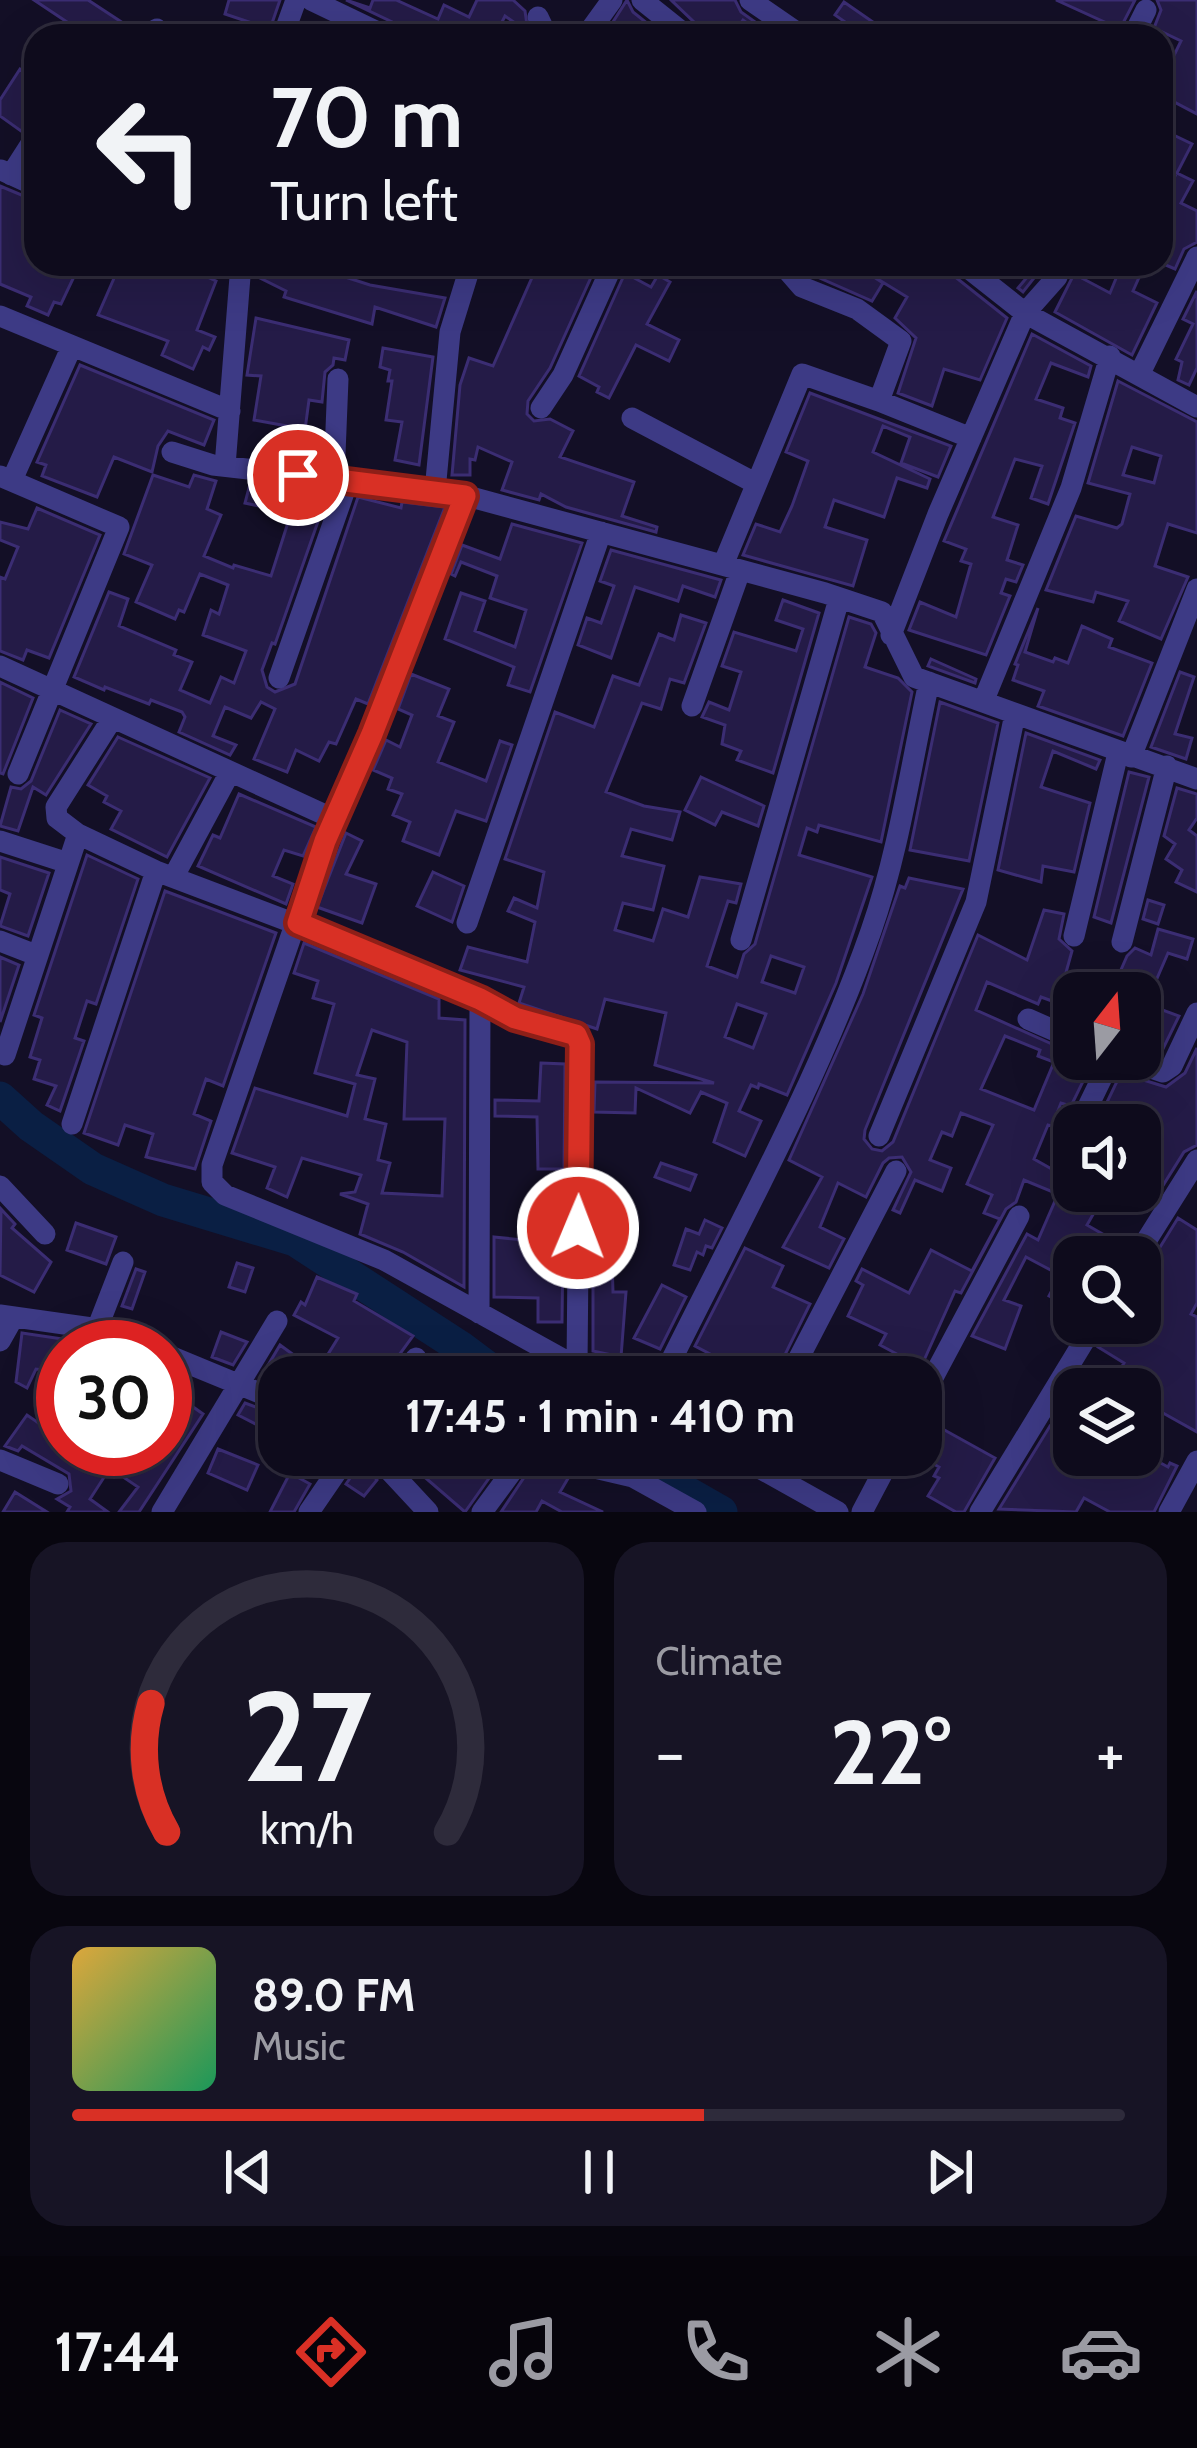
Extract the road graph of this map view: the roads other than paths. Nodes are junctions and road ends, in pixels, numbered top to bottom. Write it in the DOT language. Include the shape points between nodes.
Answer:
graph roads {
  1 [pos="311,0"];
  2 [pos="642,0"];
  3 [pos="750,0"];
  4 [pos="1146,10"];
  5 [pos="361,24"];
  6 [pos="672,24"];
  7 [pos="785,24"];
  8 [pos="1139,24"];
  9 [pos="1197,257"];
  10 [pos="236,276"];
  11 [pos="467,276"];
  12 [pos="612,276"];
  13 [pos="792,276"];
  14 [pos="978,276"];
  15 [pos="1057,276"];
  16 [pos="1025,313"];
  17 [pos="0,316"];
  18 [pos="72,346"];
  19 [pos="1110,356"];
  20 [pos="1140,374"];
  21 [pos="338,379"];
  22 [pos="879,401"];
  23 [pos="1197,407"];
  24 [pos="541,408"];
  25 [pos="230,411"];
  26 [pos="632,418"];
  27 [pos="971,438"];
  28 [pos="172,452"];
  29 [pos="225,466"];
  30 [pos="6,478"];
  31 [pos="341,480"];
  32 [pos="755,482"];
  33 [pos="435,490"];
  34 [pos="465,496"];
  35 [pos="601,532"];
  36 [pos="732,568"];
  37 [pos="1197,589"];
  38 [pos="839,599"];
  39 [pos="891,635"];
  40 [pos="0,666"];
  41 [pos="279,678"];
  42 [pos="928,682"];
  43 [pos="52,691"];
  44 [pos="982,702"];
  45 [pos="692,706"];
  46 [pos="1015,714"];
  47 [pos="112,719"];
  48 [pos="1125,755"];
  49 [pos="1167,766"];
  50 [pos="18,774"];
  51 [pos="230,774"];
  52 [pos="1197,779"];
  53 [pos="334,819"];
  54 [pos="78,833"];
  55 [pos="0,841"];
  56 [pos="68,863"];
  57 [pos="165,874"];
  58 [pos="298,923"];
  59 [pos="467,923"];
  60 [pos="1074,936"];
  61 [pos="741,940"];
  62 [pos="0,941"];
  63 [pos="1122,941"];
  64 [pos="36,955"];
  65 [pos="480,999"];
  66 [pos="10,1004"];
  67 [pos="1197,1013"];
  68 [pos="1028,1019"];
  69 [pos="1053,1030"];
  70 [pos="5,1054"];
  71 [pos="1161,1071"];
  72 [pos="73,1124"];
  73 [pos="879,1136"];
  74 [pos="1197,1160"];
  75 [pos="896,1171"];
  76 [pos="0,1186"];
  77 [pos="1018,1216"];
  78 [pos="45,1234"];
  79 [pos="1149,1236"];
  80 [pos="123,1262"];
  81 [pos="479,1313"];
  82 [pos="7,1317"];
  83 [pos="102,1320"];
  84 [pos="278,1321"];
  85 [pos="0,1341"];
  86 [pos="1082,1344"];
  87 [pos="557,1356"];
  88 [pos="586,1356"];
  89 [pos="673,1356"];
  90 [pos="800,1356"];
  91 [pos="942,1360"];
  92 [pos="192,1365"];
  93 [pos="238,1383"];
  94 [pos="258,1392"];
  95 [pos="0,1460"];
  96 [pos="1197,1462"];
  97 [pos="334,1476"];
  98 [pos="395,1476"];
  99 [pos="509,1476"];
  100 [pos="629,1476"];
  101 [pos="776,1476"];
  102 [pos="881,1476"];
  103 [pos="58,1484"];
  104 [pos="162,1512"];
  105 [pos="309,1512"];
  106 [pos="428,1512"];
  107 [pos="482,1512"];
  108 [pos="696,1512"];
  109 [pos="838,1512"];
  110 [pos="862,1512"];
  111 [pos="980,1512"];
  112 [pos="1169,1512"];
  1 -- 5 [label="street"];
  2 -- 6 [label="street"];
  3 -- 7 [label="street"];
  4 -- 8 [label="street"];
  9 -- 20 [label="street"];
  10 -- 25 [label="street"];
  11 -- 33 [label="street" via="450,332"];
  12 -- 24 [label="street"];
  13 -- 22 [label="street" via="902,341"];
  14 -- 16 [label="street"];
  15 -- 16 [label="street"];
  16 -- 19 [label="street"];
  16 -- 27 [label="street"];
  17 -- 18 [label="street"];
  18 -- 25 [label="street"];
  18 -- 30 [label="street"];
  19 -- 20 [label="street"];
  19 -- 44 [label="street" via="1072,488"];
  20 -- 23 [label="street"];
  21 -- 31 [label="street"];
  22 -- 27 [label="street"];
  22 -- 32 [label="street" via="802,374"];
  25 -- 29 [label="street"];
  26 -- 32 [label="street"];
  27 -- 39 [label="street"];
  28 -- 29 [label="street"];
  29 -- 31 [label="street"];
  30 -- 43 [label="street" via="119,527"];
  31 -- 33 [label="street"];
  31 -- 41 [label="street"];
  32 -- 36 [label="street"];
  33 -- 34 [label="street"];
  34 -- 35 [label="street"];
  34 -- 53 [label="street"];
  35 -- 36 [label="street"];
  35 -- 59 [label="street"];
  36 -- 38 [label="street"];
  36 -- 45 [label="street"];
  37 -- 48 [label="street"];
  38 -- 39 [label="street" via="882,612"];
  38 -- 61 [label="street"];
  39 -- 42 [label="street" via="914,677"];
  40 -- 43 [label="street"];
  42 -- 44 [label="street"];
  42 -- 89 [label="street" via="870,934 828,1041"];
  43 -- 47 [label="street"];
  43 -- 50 [label="street"];
  44 -- 46 [label="street"];
  46 -- 48 [label="street"];
  46 -- 73 [label="street" via="976,902"];
  47 -- 51 [label="street"];
  47 -- 54 [label="street" via="56,807 57,818"];
  48 -- 49 [label="street"];
  48 -- 60 [label="street"];
  49 -- 52 [label="street"];
  49 -- 63 [label="street"];
  51 -- 53 [label="street"];
  51 -- 57 [label="street"];
  53 -- 58 [label="street"];
  54 -- 56 [label="street"];
  54 -- 57 [label="street"];
  55 -- 56 [label="street"];
  56 -- 64 [label="street"];
  57 -- 58 [label="street"];
  57 -- 72 [label="street"];
  58 -- 65 [label="street"];
  58 -- 81 [label="street" via="212,1182"];
  62 -- 64 [label="street"];
  64 -- 66 [label="street"];
  65 -- 81 [label="street"];
  65 -- 88 [label="street" via="570,1032 580,1044"];
  66 -- 70 [label="street"];
  67 -- 71 [label="street" via="1172,1066"];
  68 -- 69 [label="street"];
  74 -- 79 [label="street"];
  75 -- 90 [label="street"];
  76 -- 78 [label="street"];
  77 -- 91 [label="street"];
  80 -- 83 [label="street"];
  81 -- 87 [label="street"];
  82 -- 85 [label="street"];
  84 -- 93 [label="street"];
  86 -- 111 [label="street"];
  92 -- 93 [label="street"];
  93 -- 94 [label="street"];
  93 -- 104 [label="street"];
  95 -- 103 [label="street"];
  96 -- 112 [label="street"];
  97 -- 105 [label="street"];
  98 -- 106 [label="street"];
  99 -- 107 [label="street"];
  100 -- 108 [label="street"];
  101 -- 109 [label="street"];
  102 -- 110 [label="street"];
}
